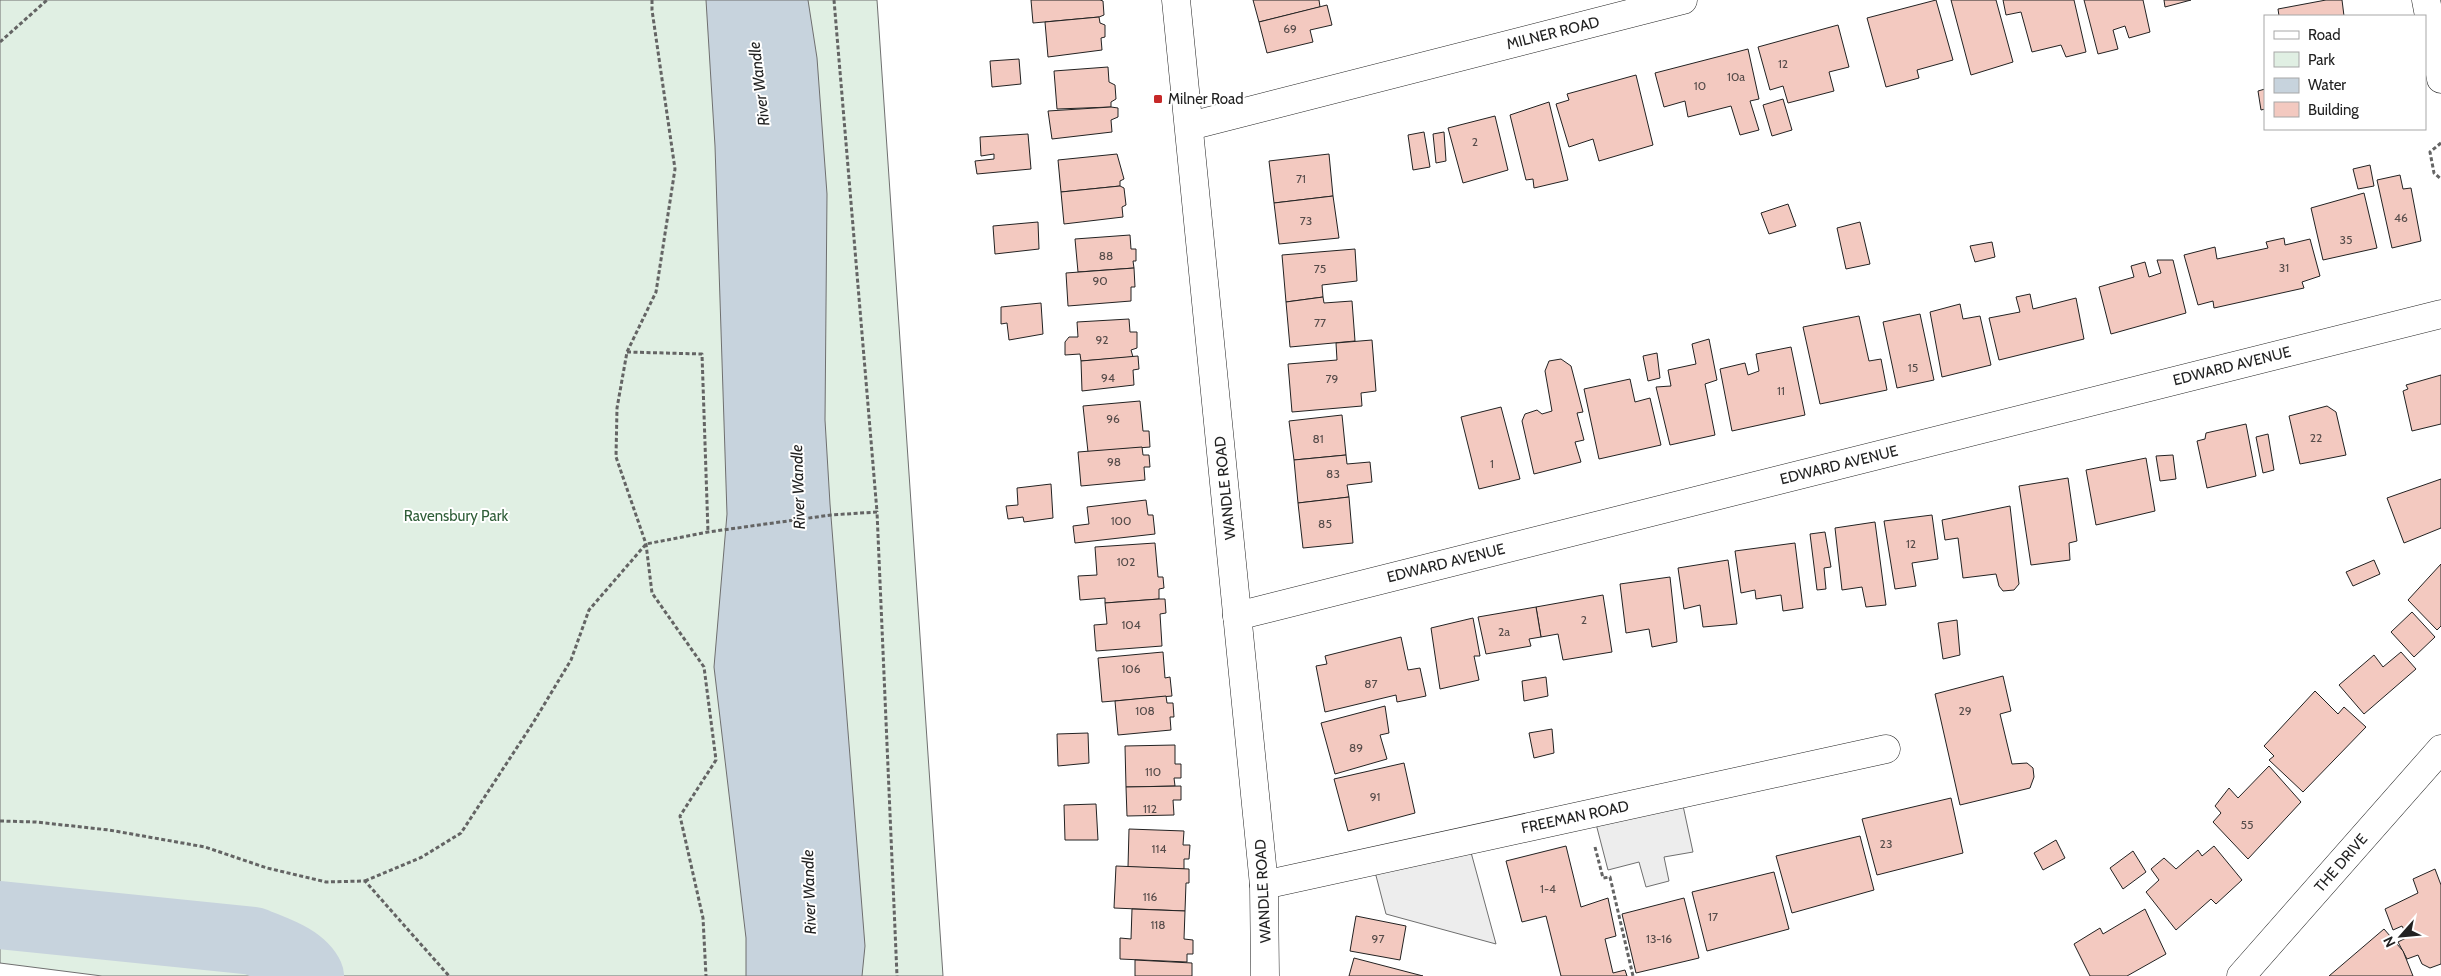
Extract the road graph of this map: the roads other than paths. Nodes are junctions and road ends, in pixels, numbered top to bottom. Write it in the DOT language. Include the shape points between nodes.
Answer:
graph roads {
  1 [pos="1176,0"];
  2 [pos="1683,0"];
  3 [pos="2426,0"];
  4 [pos="2441,79"];
  5 [pos="1190,126"];
  6 [pos="2441,314"];
  7 [pos="1237,616"];
  8 [pos="1886,749"];
  9 [pos="2441,749"];
  10 [pos="1264,885"];
  11 [pos="1265,976"];
  12 [pos="2241,976"];
  1 -- 5 [label="street, WANDLE ROAD"];
  2 -- 5 [label="street, MILNER ROAD"];
  3 -- 4 [label="street"];
  5 -- 7 [label="street, WANDLE ROAD"];
  6 -- 7 [label="street, EDWARD AVENUE"];
  7 -- 10 [label="street, WANDLE ROAD"];
  8 -- 10 [label="street, FREEMAN ROAD"];
  9 -- 12 [label="street, THE DRIVE"];
  10 -- 11 [label="street, WANDLE ROAD"];
}
